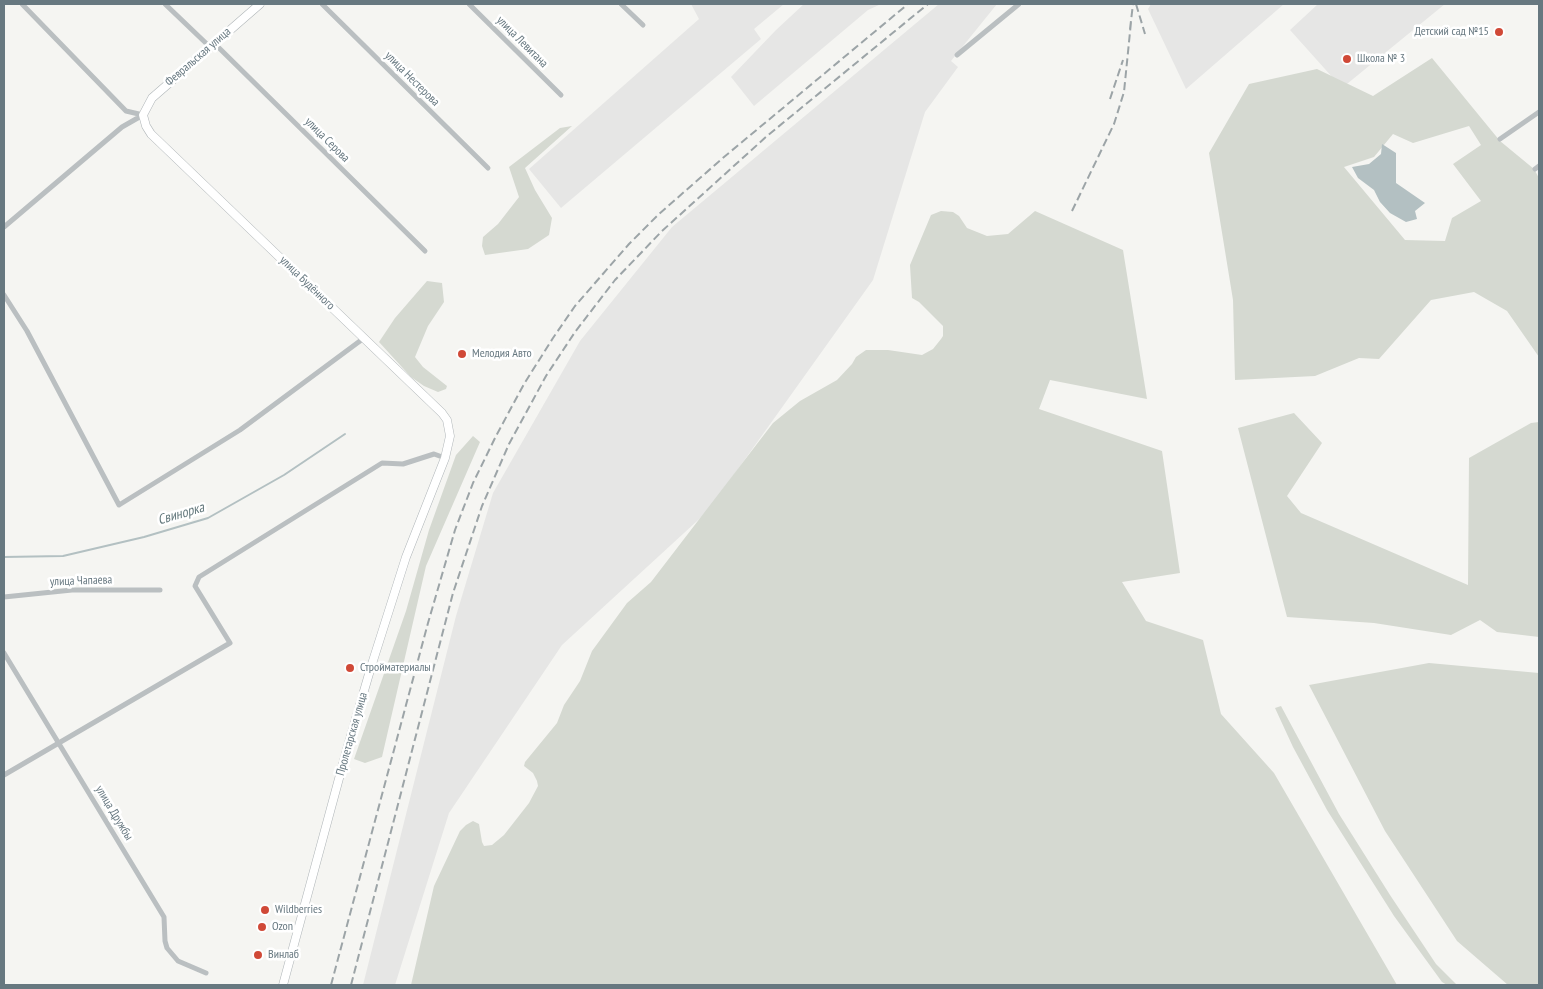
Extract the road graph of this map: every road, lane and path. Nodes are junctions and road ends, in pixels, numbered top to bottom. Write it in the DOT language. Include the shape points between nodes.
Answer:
graph roads {
  1 [pos="22,4"];
  2 [pos="165,4"];
  3 [pos="260,4"];
  4 [pos="322,4"];
  5 [pos="469,4"];
  6 [pos="621,4"];
  7 [pos="1019,4"];
  8 [pos="643,24"];
  9 [pos="212,45"];
  10 [pos="957,55"];
  11 [pos="561,95"];
  12 [pos="1539,112"];
  13 [pos="143,115"];
  14 [pos="1500,139"];
  15 [pos="488,168"];
  16 [pos="4,227"];
  17 [pos="425,251"];
  18 [pos="4,296"];
  19 [pos="364,338"];
  20 [pos="445,458"];
  21 [pos="160,590"];
  22 [pos="4,597"];
  23 [pos="4,653"];
  24 [pos="60,742"];
  25 [pos="4,775"];
  26 [pos="206,973"];
  27 [pos="283,985"];
  1 -- 13 [label="street" via="126,111"];
  2 -- 9 [label="street, улица Серова"];
  3 -- 9 [label="main road, Февральская улица"];
  4 -- 15 [label="street, улица Нестерова"];
  5 -- 11 [label="street, улица Левитана"];
  6 -- 8 [label="street"];
  7 -- 10 [label="street"];
  9 -- 13 [label="main road, Февральская улица" via="152,98"];
  9 -- 17 [label="street, улица Серова"];
  12 -- 14 [label="street"];
  13 -- 16 [label="street" via="122,127"];
  13 -- 19 [label="main road, улица Будённого" via="151,134"];
  18 -- 19 [label="street" via="27,332 119,505 240,430"];
  19 -- 20 [label="main road, улица Будённого" via="447,420 450,436"];
  20 -- 24 [label="street" via="434,454 402,464 382,464 199,577 195,586 230,643"];
  20 -- 27 [label="main road, Пролетарская улица" via="406,557 371,667"];
  21 -- 22 [label="street, улица Чапаева" via="72,590"];
  23 -- 24 [label="street, улица Дружбы"];
  24 -- 25 [label="street"];
  24 -- 26 [label="street, улица Дружбы" via="164,917 167,948 178,961"];
}
